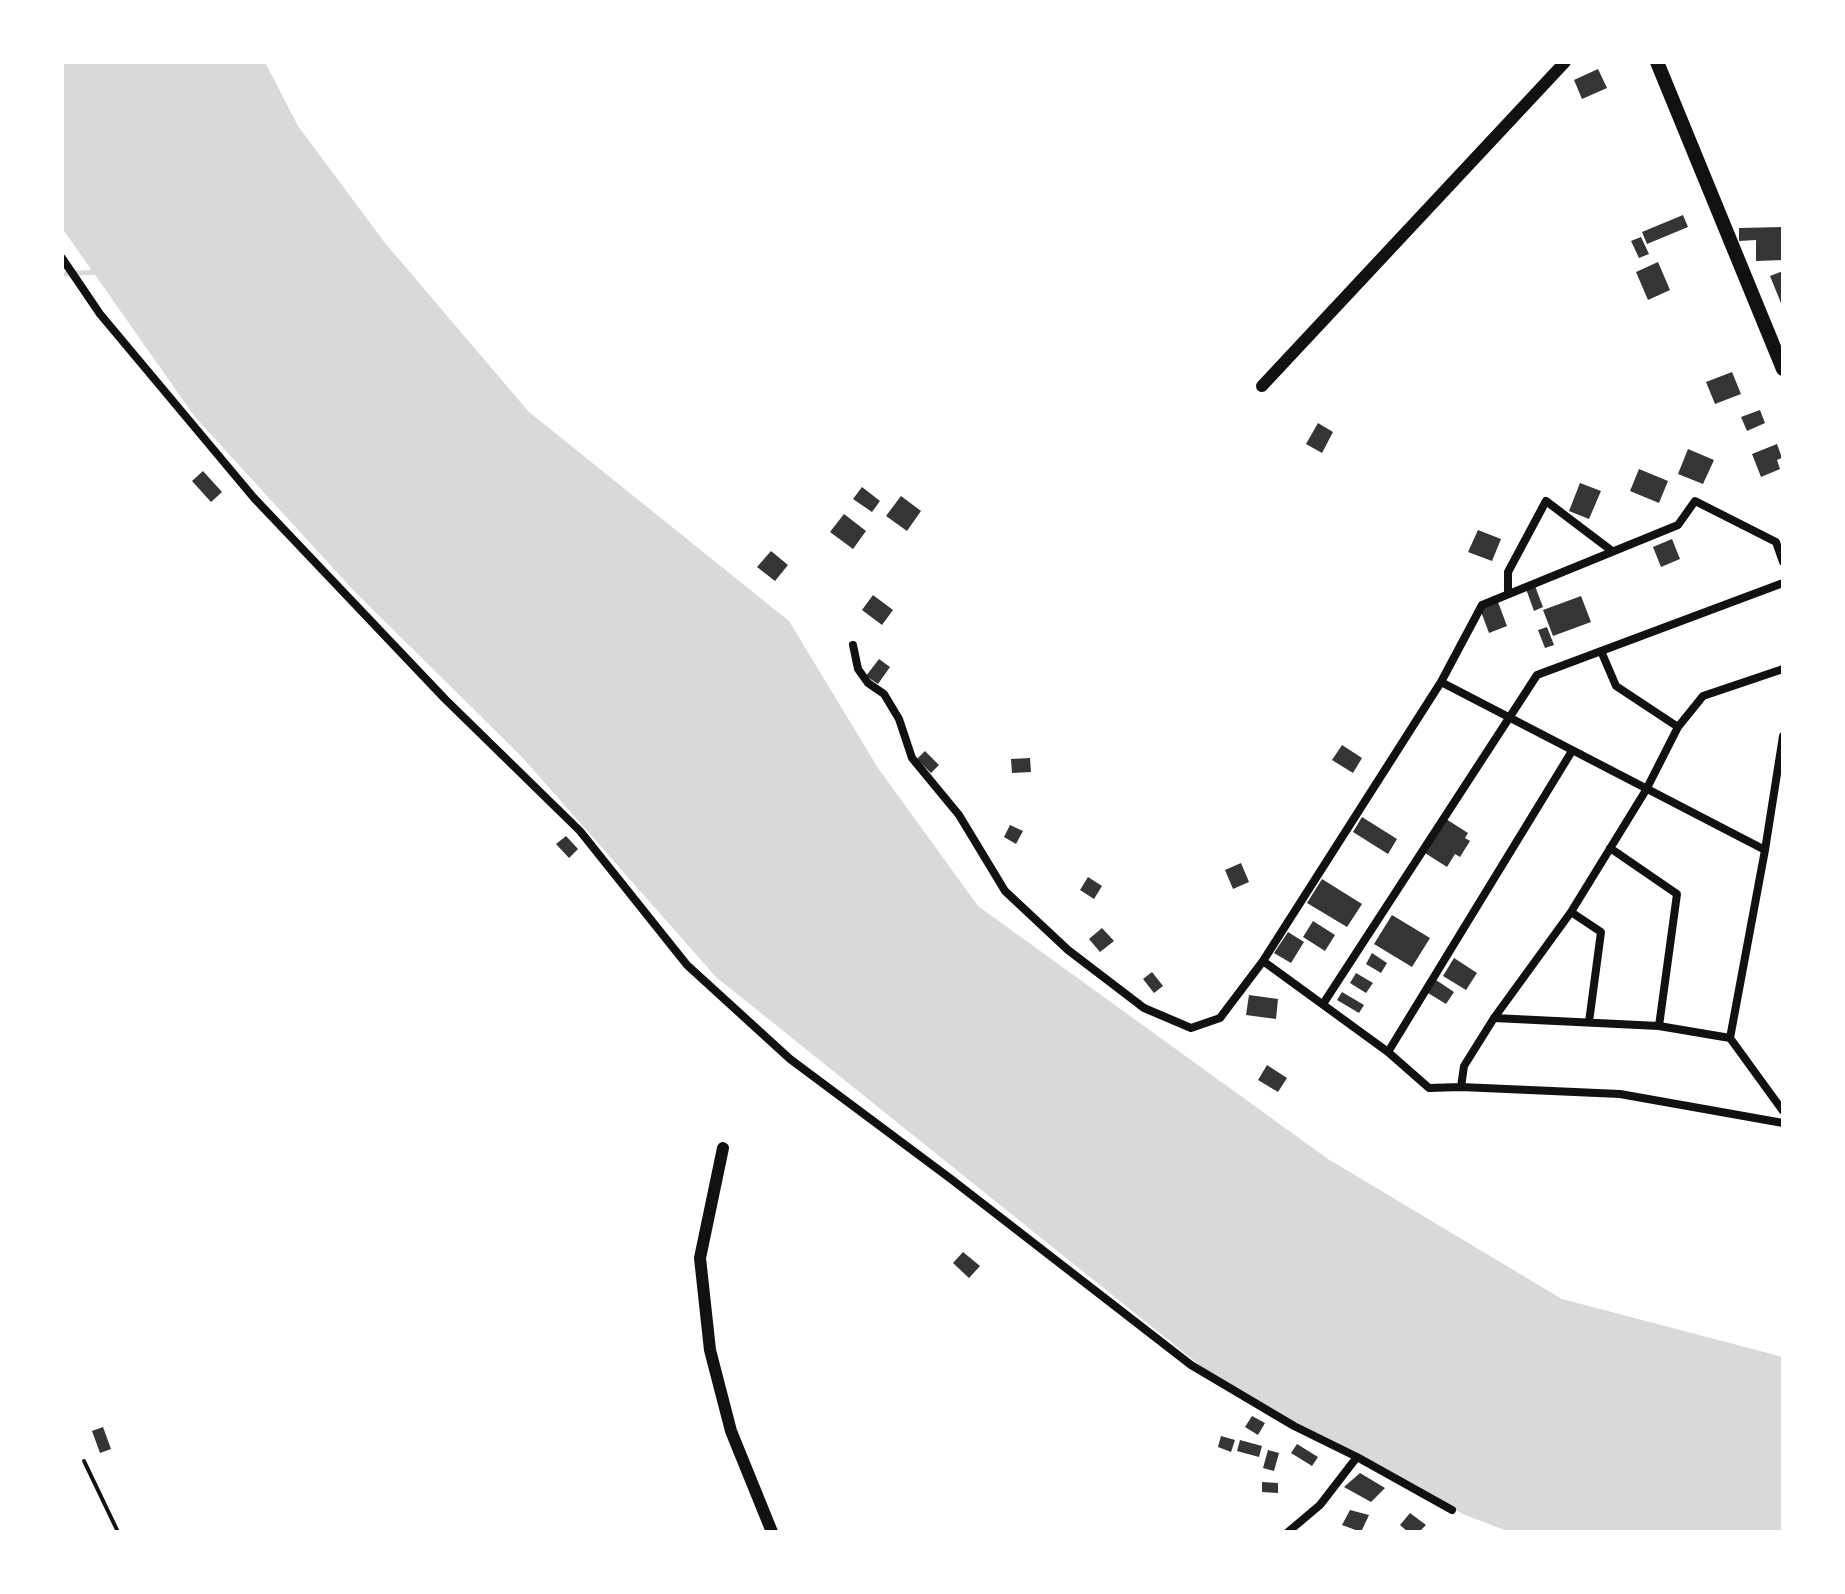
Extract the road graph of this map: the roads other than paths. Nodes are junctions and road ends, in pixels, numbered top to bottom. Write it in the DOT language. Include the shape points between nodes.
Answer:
graph roads {
  1 [pos="1565,62"];
  2 [pos="1657,62"];
  3 [pos="62,258"];
  4 [pos="1783,369"];
  5 [pos="1262,386"];
  6 [pos="1612,551"];
  7 [pos="1783,562"];
  8 [pos="1783,583"];
  9 [pos="1508,593"];
  10 [pos="853,645"];
  11 [pos="1601,651"];
  12 [pos="1783,669"];
  13 [pos="1441,682"];
  14 [pos="1510,718"];
  15 [pos="1678,727"];
  16 [pos="1783,736"];
  17 [pos="1572,751"];
  18 [pos="1646,790"];
  19 [pos="1610,848"];
  20 [pos="1765,850"];
  21 [pos="1571,912"];
  22 [pos="1263,961"];
  23 [pos="1323,1004"];
  24 [pos="1494,1018"];
  25 [pos="1589,1022"];
  26 [pos="1659,1026"];
  27 [pos="1730,1038"];
  28 [pos="1388,1052"];
  29 [pos="1461,1087"];
  30 [pos="1783,1111"];
  31 [pos="1783,1123"];
  32 [pos="723,1148"];
  33 [pos="1357,1457"];
  34 [pos="84,1461"];
  35 [pos="1452,1510"];
  36 [pos="118,1532"];
  37 [pos="772,1532"];
  38 [pos="1288,1532"];
  1 -- 5 [label="main road"];
  2 -- 4 [label="main road"];
  3 -- 33 [label="street" via="100,314 254,498 445,699 580,831 687,965 790,1059 1191,1365"];
  6 -- 7 [label="street" via="1678,525 1695,501 1776,542"];
  6 -- 9 [label="street"];
  6 -- 9 [label="street" via="1546,501 1508,572"];
  8 -- 11 [label="street"];
  9 -- 13 [label="street" via="1482,605"];
  10 -- 22 [label="street" via="858,669 884,694 912,758 959,815 1005,891 1068,950 1144,1008 1191,1028 1220,1018"];
  11 -- 14 [label="street" via="1537,675"];
  11 -- 15 [label="street" via="1616,686"];
  12 -- 15 [label="street" via="1703,696"];
  13 -- 14 [label="street"];
  13 -- 22 [label="street"];
  14 -- 17 [label="street"];
  14 -- 23 [label="street"];
  15 -- 18 [label="street"];
  16 -- 20 [label="street"];
  17 -- 18 [label="street"];
  17 -- 28 [label="street"];
  18 -- 19 [label="street"];
  18 -- 20 [label="street"];
  19 -- 21 [label="street"];
  19 -- 26 [label="street" via="1677,894"];
  20 -- 27 [label="street"];
  21 -- 24 [label="street"];
  21 -- 25 [label="street" via="1601,932"];
  22 -- 23 [label="street"];
  23 -- 28 [label="street"];
  24 -- 25 [label="street"];
  24 -- 29 [label="street" via="1464,1066"];
  25 -- 26 [label="street"];
  26 -- 27 [label="street"];
  27 -- 30 [label="street"];
  28 -- 29 [label="street" via="1429,1088"];
  29 -- 31 [label="street" via="1620,1094"];
  32 -- 37 [label="main road" via="700,1258 710,1350 731,1431"];
  33 -- 35 [label="street"];
  33 -- 38 [label="street" via="1320,1505"];
  34 -- 36 [label="lane"];
}
